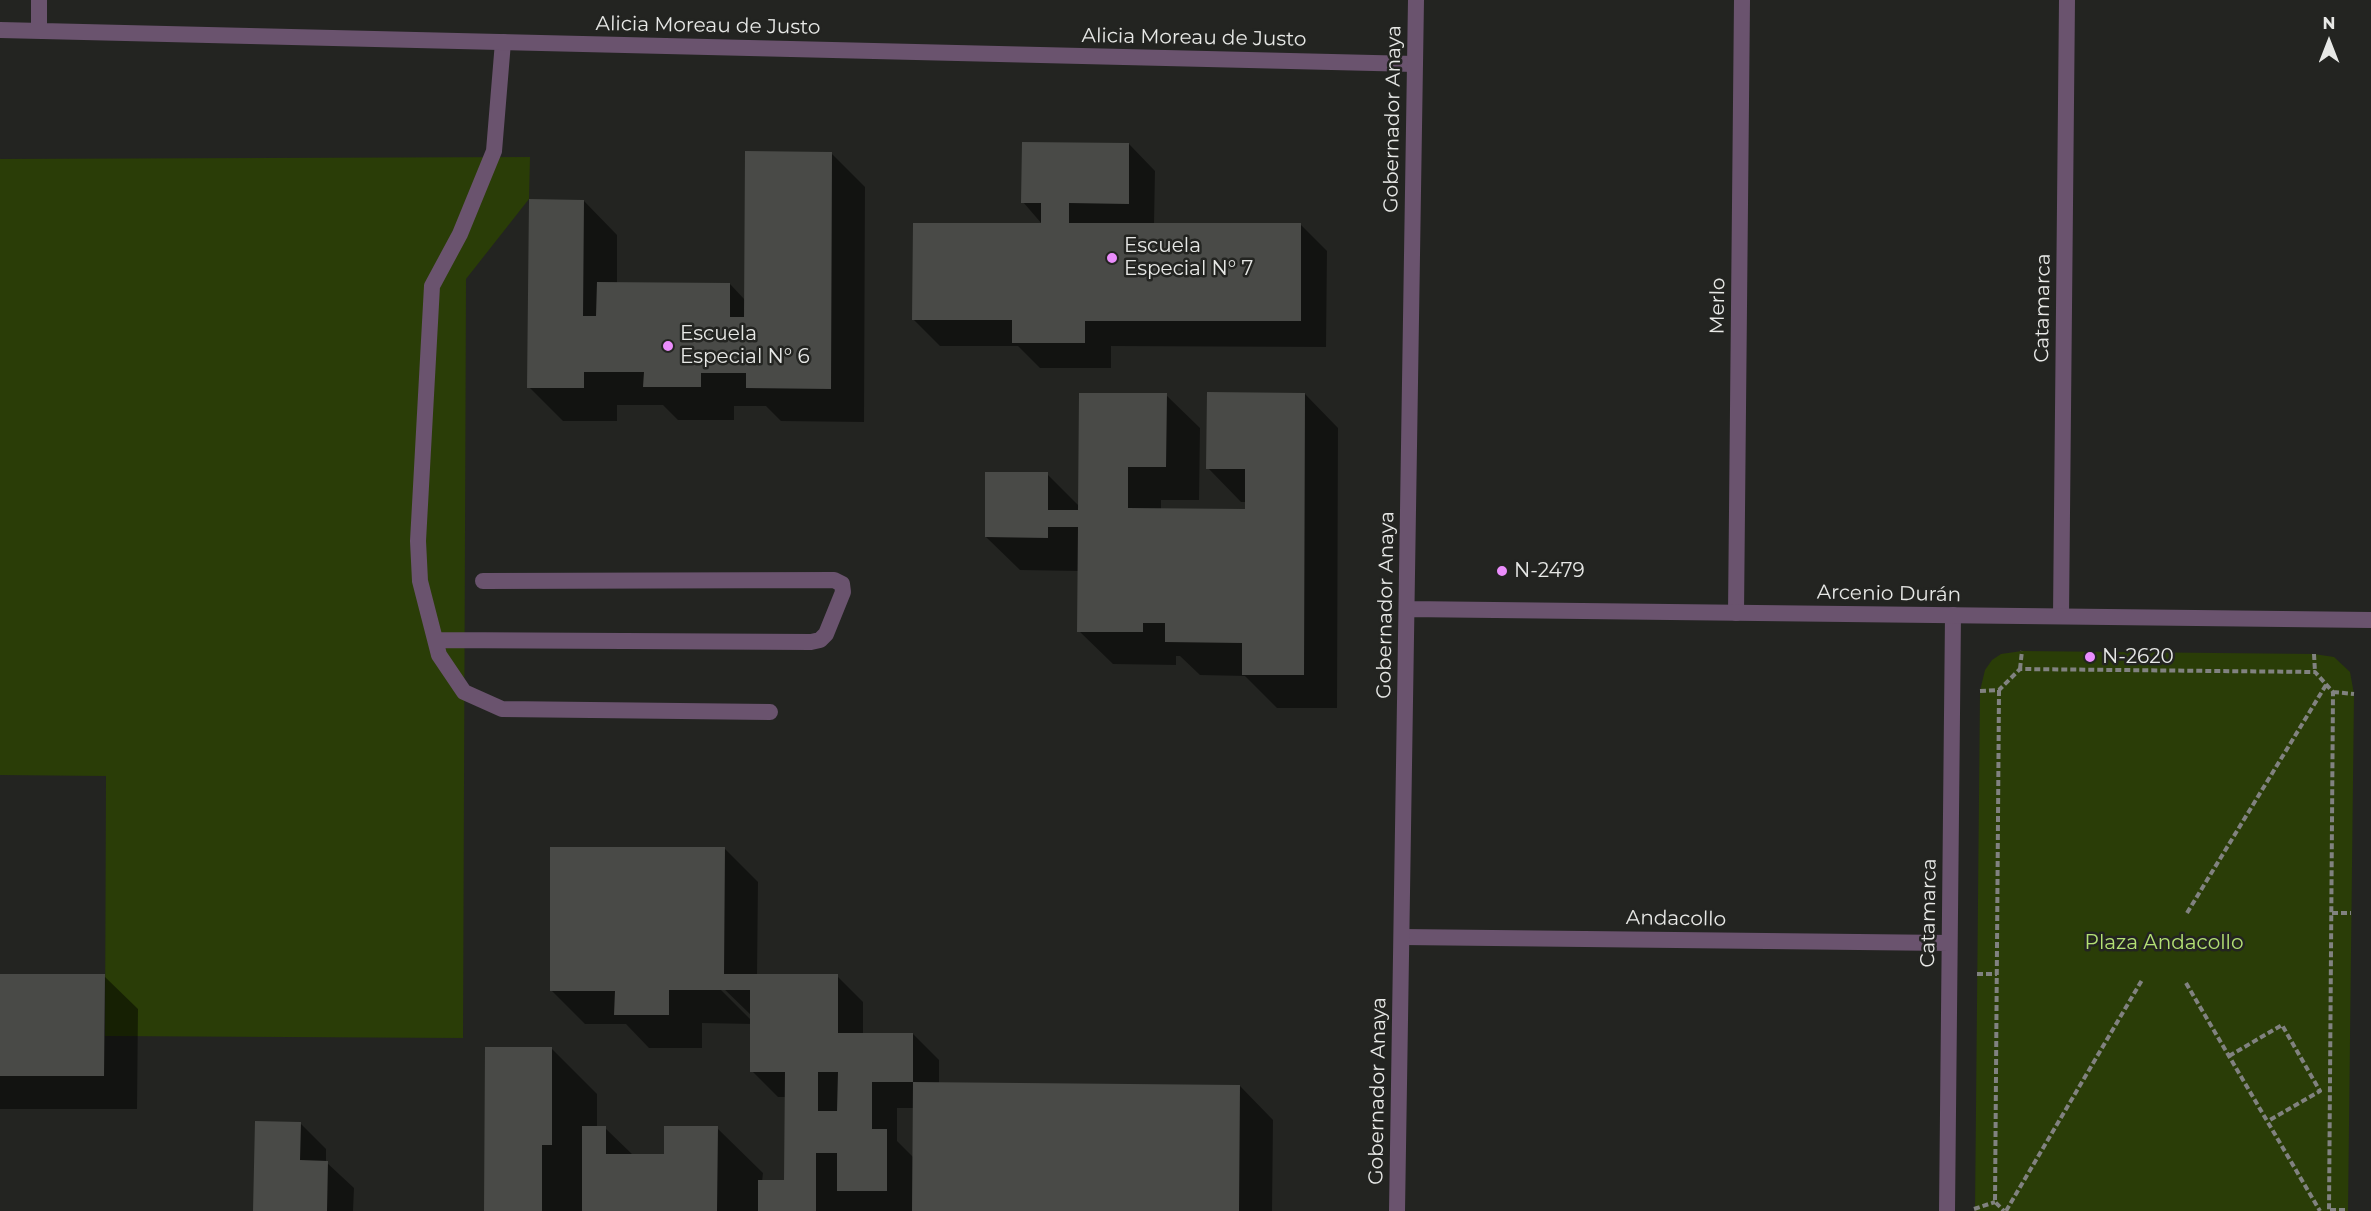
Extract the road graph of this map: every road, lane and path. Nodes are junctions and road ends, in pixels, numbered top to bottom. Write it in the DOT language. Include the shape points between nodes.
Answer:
graph roads {
  1 [pos="39,0"];
  2 [pos="1416,0"];
  3 [pos="1742,0"];
  4 [pos="2067,0"];
  5 [pos="0,30"];
  6 [pos="39,31"];
  7 [pos="503,42"];
  8 [pos="1415,64"];
  9 [pos="483,581"];
  10 [pos="1407,609"];
  11 [pos="1736,613"];
  12 [pos="1953,615"];
  13 [pos="2061,616"];
  14 [pos="2371,620"];
  15 [pos="436,640"];
  16 [pos="2022,651"];
  17 [pos="2314,654"];
  18 [pos="2020,669"];
  19 [pos="2315,672"];
  20 [pos="2326,685"];
  21 [pos="1999,690"];
  22 [pos="1980,691"];
  23 [pos="2333,692"];
  24 [pos="2354,694"];
  25 [pos="770,712"];
  26 [pos="2187,913"];
  27 [pos="2332,913"];
  28 [pos="2351,913"];
  29 [pos="1401,937"];
  30 [pos="1949,943"];
  31 [pos="1977,974"];
  32 [pos="1997,974"];
  33 [pos="2142,980"];
  34 [pos="2186,982"];
  35 [pos="2229,1056"];
  36 [pos="2268,1121"];
  37 [pos="1995,1202"];
  38 [pos="1974,1209"];
  39 [pos="2329,1210"];
  40 [pos="2348,1210"];
  41 [pos="1397,1211"];
  42 [pos="1947,1211"];
  43 [pos="2005,1211"];
  44 [pos="2320,1211"];
  1 -- 6 [label="street"];
  2 -- 8 [label="street, Gobernador Anaya"];
  3 -- 11 [label="street, Merlo"];
  4 -- 13 [label="street, Catamarca"];
  5 -- 6 [label="street, Alicia Moreau de Justo"];
  6 -- 7 [label="street, Alicia Moreau de Justo"];
  7 -- 8 [label="street, Alicia Moreau de Justo"];
  7 -- 15 [label="street" via="494,151 460,234 432,286 418,541 420,581"];
  8 -- 10 [label="street, Gobernador Anaya"];
  9 -- 15 [label="street" via="834,580 842,584 843,592 826,634 811,642"];
  10 -- 11 [label="street, Arcenio Durán"];
  10 -- 29 [label="street, Gobernador Anaya"];
  11 -- 12 [label="street, Arcenio Durán"];
  12 -- 13 [label="street, Arcenio Durán"];
  12 -- 30 [label="street, Catamarca"];
  13 -- 14 [label="street, Arcenio Durán"];
  15 -- 25 [label="street" via="439,655 464,692 501,709"];
  16 -- 18 [label="path"];
  17 -- 19 [label="path"];
  18 -- 19 [label="path"];
  18 -- 21 [label="path"];
  19 -- 20 [label="path"];
  20 -- 23 [label="path"];
  20 -- 26 [label="path"];
  21 -- 22 [label="path"];
  21 -- 32 [label="path"];
  23 -- 24 [label="path"];
  23 -- 27 [label="path"];
  27 -- 28 [label="path"];
  27 -- 39 [label="path"];
  29 -- 30 [label="street, Andacollo"];
  29 -- 41 [label="street, Gobernador Anaya"];
  30 -- 42 [label="street, Catamarca"];
  31 -- 32 [label="path"];
  32 -- 37 [label="path"];
  33 -- 43 [label="path"];
  34 -- 35 [label="path"];
  35 -- 36 [label="path"];
  35 -- 36 [label="path" via="2282,1025 2320,1090"];
  36 -- 44 [label="path"];
  37 -- 38 [label="path"];
  37 -- 43 [label="path"];
  39 -- 40 [label="path"];
}
